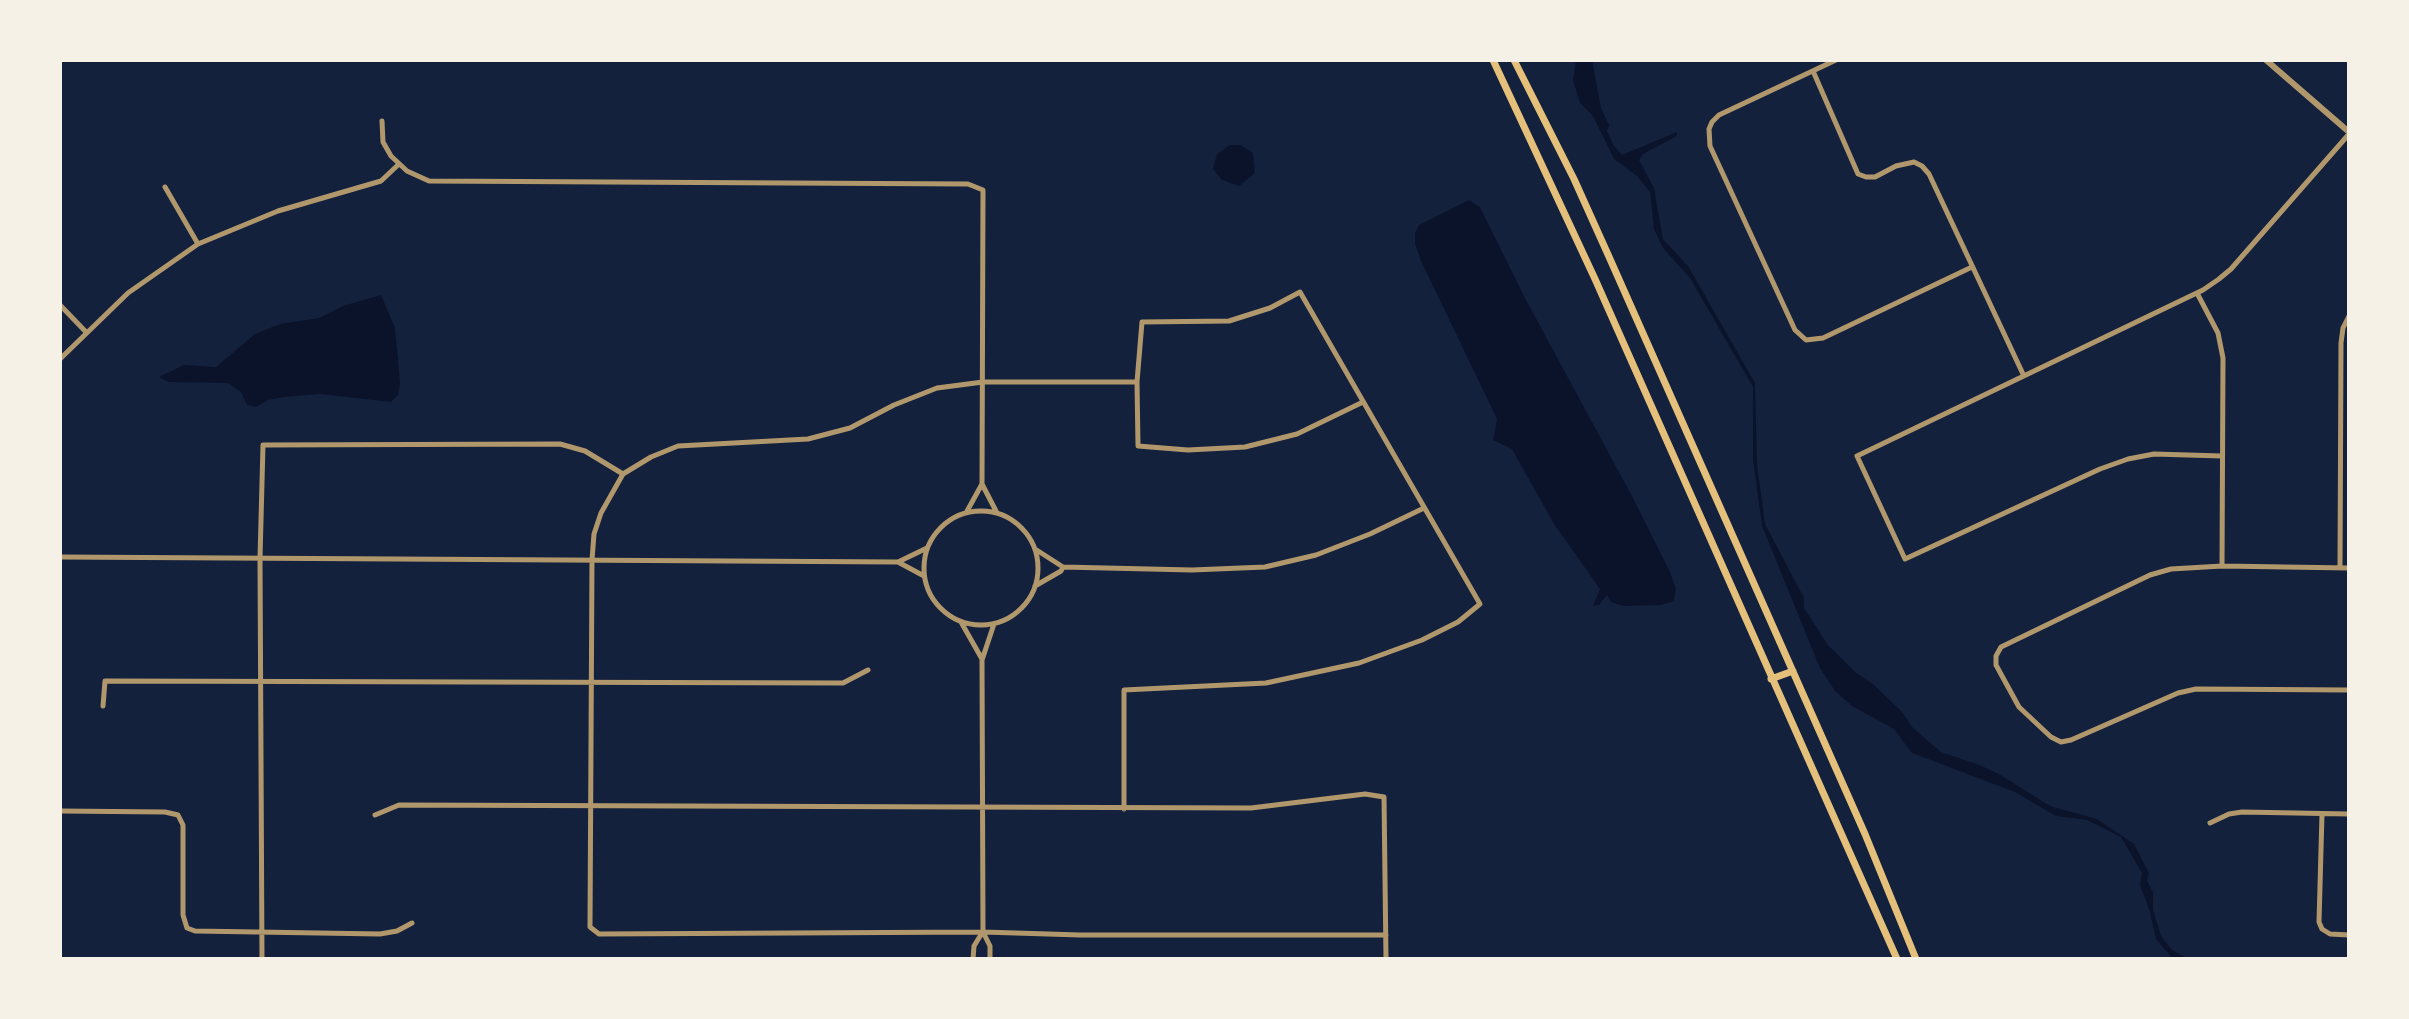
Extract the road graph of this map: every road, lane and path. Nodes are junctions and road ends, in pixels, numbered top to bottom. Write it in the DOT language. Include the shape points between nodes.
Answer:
graph roads {
  1 [pos="1493,60"];
  2 [pos="1514,60"];
  3 [pos="1836,60"];
  4 [pos="2266,60"];
  5 [pos="1813,71"];
  6 [pos="382,121"];
  7 [pos="2349,133"];
  8 [pos="399,164"];
  9 [pos="165,187"];
  10 [pos="198,244"];
  11 [pos="1972,267"];
  12 [pos="2196,293"];
  13 [pos="60,305"];
  14 [pos="2349,316"];
  15 [pos="86,332"];
  16 [pos="60,359"];
  17 [pos="2023,374"];
  18 [pos="983,382"];
  19 [pos="1137,382"];
  20 [pos="1363,402"];
  21 [pos="2222,456"];
  22 [pos="623,474"];
  23 [pos="982,484"];
  24 [pos="1424,508"];
  25 [pos="966,513"];
  26 [pos="997,513"];
  27 [pos="927,548"];
  28 [pos="1035,549"];
  29 [pos="60,557"];
  30 [pos="260,558"];
  31 [pos="592,560"];
  32 [pos="898,562"];
  33 [pos="2222,566"];
  34 [pos="1063,567"];
  35 [pos="2340,568"];
  36 [pos="2349,568"];
  37 [pos="924,576"];
  38 [pos="1035,586"];
  39 [pos="961,622"];
  40 [pos="994,624"];
  41 [pos="982,660"];
  42 [pos="868,670"];
  43 [pos="1793,671"];
  44 [pos="1771,679"];
  45 [pos="591,681"];
  46 [pos="262,682"];
  47 [pos="2349,690"];
  48 [pos="103,706"];
  49 [pos="591,806"];
  50 [pos="982,807"];
  51 [pos="1124,809"];
  52 [pos="60,811"];
  53 [pos="2322,814"];
  54 [pos="2349,814"];
  55 [pos="375,815"];
  56 [pos="2210,823"];
  57 [pos="412,923"];
  58 [pos="983,932"];
  59 [pos="262,934"];
  60 [pos="1386,935"];
  61 [pos="2349,935"];
  62 [pos="1896,958"];
  63 [pos="262,959"];
  64 [pos="973,959"];
  65 [pos="990,959"];
  66 [pos="1386,959"];
  67 [pos="1916,959"];
  1 -- 44 [label="main road"];
  2 -- 43 [label="main road" via="1574,179"];
  3 -- 5 [label="street"];
  4 -- 7 [label="street"];
  5 -- 11 [label="street" via="1858,174 1875,177 1905,163 1922,166"];
  5 -- 11 [label="street" via="1719,115 1708,137 1795,330 1806,340 1823,338"];
  6 -- 8 [label="street" via="383,142"];
  7 -- 12 [label="street" via="2231,269"];
  8 -- 10 [label="street" via="381,181 278,211"];
  8 -- 18 [label="street" via="429,181 968,184 983,190"];
  9 -- 10 [label="street"];
  10 -- 15 [label="street" via="128,293"];
  11 -- 17 [label="street"];
  12 -- 17 [label="street"];
  12 -- 21 [label="street" via="2218,333 2223,358"];
  13 -- 15 [label="street"];
  14 -- 35 [label="street" via="2341,343"];
  15 -- 16 [label="street"];
  17 -- 21 [label="street" via="1857,456 1905,559 2128,459 2154,454"];
  18 -- 19 [label="street"];
  18 -- 22 [label="street" via="937,388 850,428 808,439 678,446"];
  18 -- 23 [label="street"];
  19 -- 20 [label="street" via="1138,446 1145,447 1245,447 1297,434"];
  19 -- 20 [label="street" via="1142,322 1229,321 1300,292"];
  20 -- 24 [label="street"];
  21 -- 33 [label="street"];
  22 -- 30 [label="street" via="585,451 560,444 263,445"];
  22 -- 31 [label="street" via="601,513"];
  23 -- 25 [label="street"];
  23 -- 26 [label="street"];
  24 -- 34 [label="street" via="1316,555 1265,567"];
  24 -- 51 [label="street" via="1480,604 1422,640 1359,663 1266,683 1124,690"];
  25 -- 26 [label="street"];
  25 -- 27 [label="street" via="942,526"];
  26 -- 28 [label="street" via="1020,527"];
  27 -- 32 [label="street"];
  27 -- 37 [label="street"];
  28 -- 34 [label="street"];
  28 -- 38 [label="street"];
  29 -- 30 [label="street"];
  30 -- 31 [label="street"];
  30 -- 46 [label="street"];
  31 -- 32 [label="street"];
  31 -- 45 [label="street"];
  32 -- 37 [label="street"];
  33 -- 35 [label="street"];
  33 -- 47 [label="street" via="2150,575 2001,647 1996,665 2019,707 2061,742 2196,689"];
  34 -- 38 [label="street"];
  35 -- 36 [label="street"];
  37 -- 39 [label="street" via="936,604"];
  38 -- 40 [label="street" via="1019,610"];
  39 -- 40 [label="street"];
  39 -- 41 [label="street"];
  40 -- 41 [label="street"];
  41 -- 50 [label="street"];
  42 -- 45 [label="street" via="843,683"];
  43 -- 44 [label="main road"];
  43 -- 67 [label="main road"];
  44 -- 62 [label="main road"];
  45 -- 46 [label="street"];
  45 -- 49 [label="street"];
  46 -- 48 [label="street" via="105,681"];
  46 -- 59 [label="street"];
  49 -- 50 [label="street"];
  49 -- 55 [label="street" via="399,805"];
  49 -- 58 [label="street" via="590,927 599,934"];
  50 -- 51 [label="street"];
  50 -- 58 [label="street"];
  51 -- 60 [label="street" via="1251,808 1365,794 1384,797"];
  52 -- 59 [label="street" via="178,815 183,825 187,928"];
  53 -- 54 [label="street"];
  53 -- 56 [label="street" via="2242,812"];
  53 -- 61 [label="street" via="2319,922 2330,934"];
  57 -- 59 [label="street" via="380,934"];
  58 -- 60 [label="street"];
  58 -- 64 [label="street"];
  58 -- 65 [label="street"];
  59 -- 63 [label="street"];
  60 -- 66 [label="street"];
}
